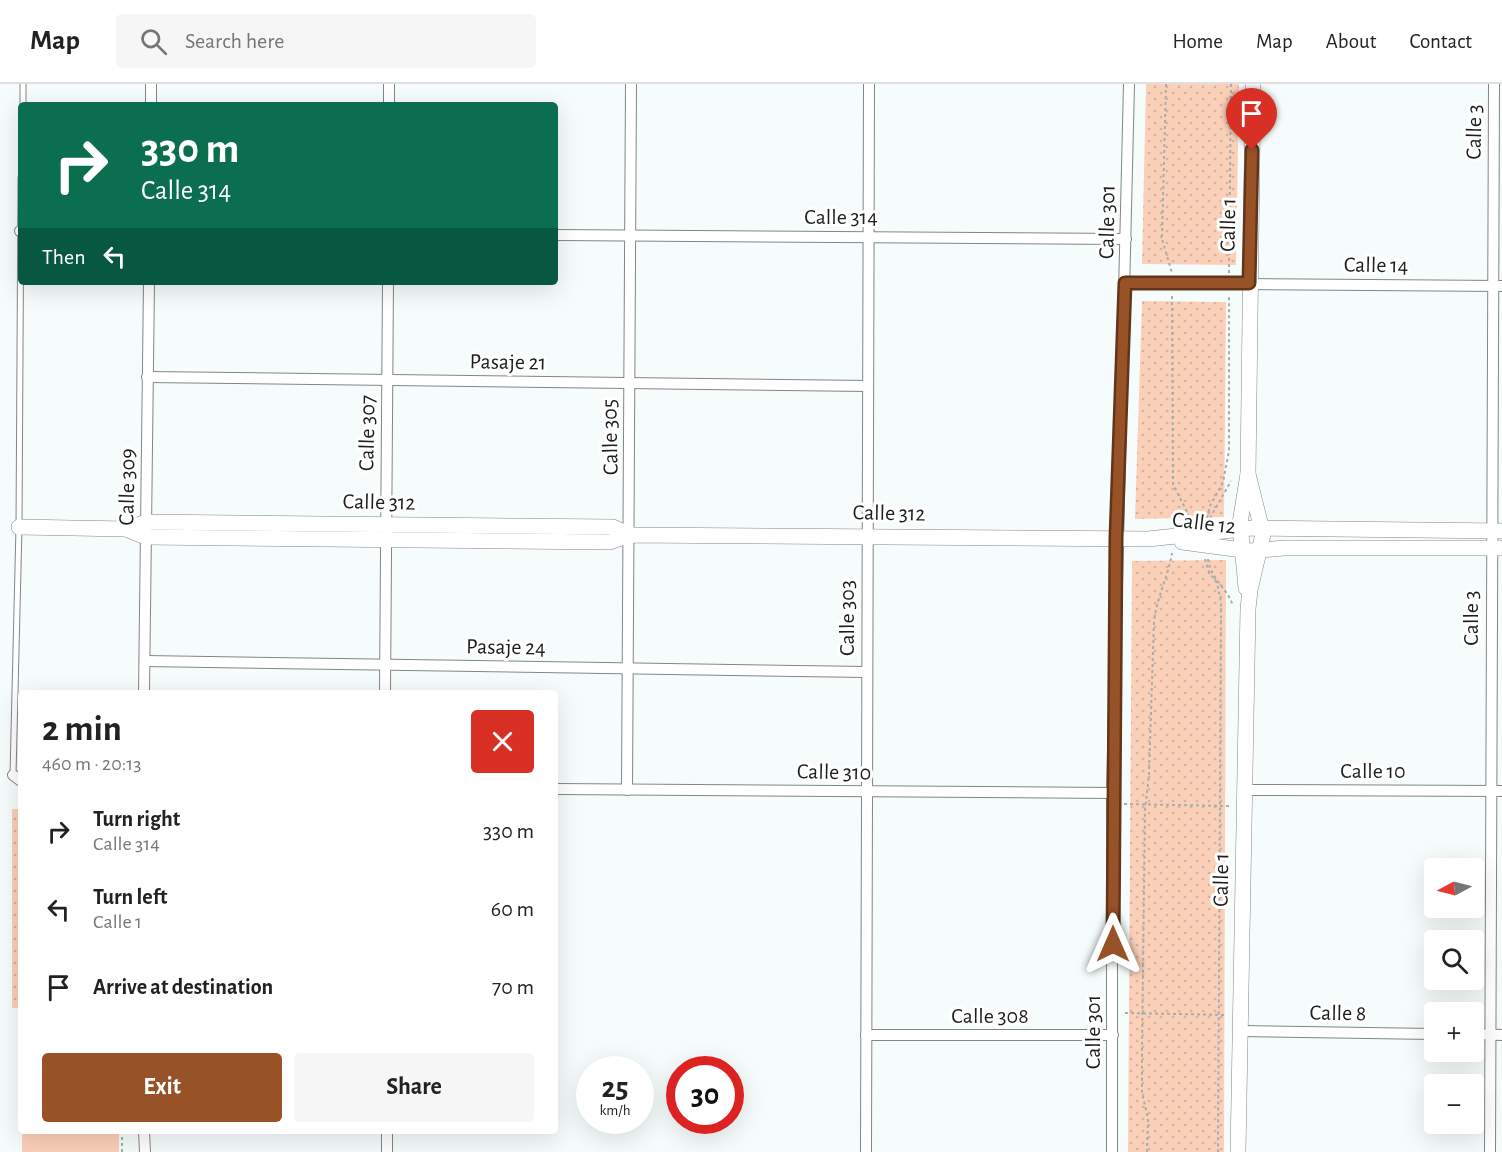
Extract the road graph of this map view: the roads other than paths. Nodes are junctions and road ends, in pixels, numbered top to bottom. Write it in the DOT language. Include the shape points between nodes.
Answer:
graph roads {
  1 [pos="23,84"];
  2 [pos="151,84"];
  3 [pos="389,84"];
  4 [pos="631,84"];
  5 [pos="870,84"];
  6 [pos="1129,84"];
  7 [pos="1253,84"];
  8 [pos="1494,84"];
  9 [pos="23,102"];
  10 [pos="151,102"];
  11 [pos="389,102"];
  12 [pos="558,235"];
  13 [pos="631,235"];
  14 [pos="870,237"];
  15 [pos="1126,239"];
  16 [pos="1125,283"];
  17 [pos="1249,283"];
  18 [pos="20,285"];
  19 [pos="149,285"];
  20 [pos="388,285"];
  21 [pos="1497,286"];
  22 [pos="147,377"];
  23 [pos="387,380"];
  24 [pos="629,383"];
  25 [pos="868,386"];
  26 [pos="1248,474"];
  27 [pos="19,526"];
  28 [pos="1262,528"];
  29 [pos="1240,529"];
  30 [pos="146,530"];
  31 [pos="1497,531"];
  32 [pos="386,532"];
  33 [pos="630,535"];
  34 [pos="866,535"];
  35 [pos="1116,538"];
  36 [pos="1148,539"];
  37 [pos="1206,540"];
  38 [pos="1496,548"];
  39 [pos="1241,550"];
  40 [pos="1261,551"];
  41 [pos="1241,609"];
  42 [pos="145,661"];
  43 [pos="386,665"];
  44 [pos="628,668"];
  45 [pos="867,672"];
  46 [pos="144,690"];
  47 [pos="385,690"];
  48 [pos="17,778"];
  49 [pos="558,789"];
  50 [pos="627,790"];
  51 [pos="1244,790"];
  52 [pos="1490,790"];
  53 [pos="1502,790"];
  54 [pos="868,792"];
  55 [pos="1112,799"];
  56 [pos="1242,1031"];
  57 [pos="1424,1034"];
  58 [pos="866,1035"];
  59 [pos="1113,1035"];
  60 [pos="1484,1035"];
  61 [pos="1490,1035"];
  62 [pos="1502,1035"];
  63 [pos="144,1134"];
  64 [pos="387,1134"];
  65 [pos="145,1152"];
  66 [pos="387,1152"];
  67 [pos="866,1152"];
  68 [pos="1112,1152"];
  69 [pos="1238,1152"];
  70 [pos="1490,1152"];
  1 -- 9 [label="lane"];
  2 -- 10 [label="street"];
  3 -- 11 [label="street"];
  4 -- 13 [label="street, Calle 305"];
  5 -- 14 [label="street, Calle 303"];
  6 -- 15 [label="street, Calle 301"];
  7 -- 17 [label="street, Calle 1"];
  8 -- 21 [label="street, Calle 3"];
  12 -- 13 [label="street, Calle 314"];
  13 -- 14 [label="street, Calle 314"];
  13 -- 24 [label="street, Calle 305"];
  14 -- 15 [label="street, Calle 314"];
  14 -- 25 [label="street, Calle 303"];
  15 -- 16 [label="street, Calle 301"];
  16 -- 17 [label="street"];
  16 -- 35 [label="street, Calle 301"];
  17 -- 21 [label="street, Calle 14"];
  17 -- 26 [label="street, Calle 1"];
  18 -- 27 [label="lane"];
  19 -- 22 [label="street, Calle 309"];
  20 -- 23 [label="street, Calle 307"];
  21 -- 31 [label="street, Calle 3"];
  22 -- 23 [label="street, Pasaje 21"];
  22 -- 30 [label="street, Calle 309"];
  23 -- 24 [label="street, Pasaje 21"];
  23 -- 32 [label="street, Calle 307"];
  24 -- 25 [label="street, Pasaje 21"];
  24 -- 33 [label="street, Calle 305"];
  25 -- 34 [label="street, Calle 303"];
  26 -- 28 [label="street, Calle 1"];
  26 -- 29 [label="street, Calle 1"];
  27 -- 30 [label="street, Calle 312"];
  27 -- 48 [label="lane"];
  28 -- 29 [label="street, Calle 12"];
  28 -- 31 [label="street, Calle 12"];
  28 -- 40 [label="street, Calle 1"];
  29 -- 37 [label="street, Calle 12"];
  29 -- 39 [label="street, Calle 1"];
  30 -- 32 [label="street, Calle 312"];
  30 -- 42 [label="street, Calle 309"];
  31 -- 38 [label="street, Calle 3"];
  32 -- 33 [label="street, Calle 312" via="610,542"];
  32 -- 43 [label="street, Calle 307"];
  33 -- 34 [label="street, Calle 312"];
  33 -- 44 [label="street, Calle 305"];
  34 -- 35 [label="street, Calle 312"];
  34 -- 45 [label="street, Calle 303"];
  35 -- 36 [label="street, Calle 312"];
  35 -- 55 [label="street, Calle 301"];
  36 -- 37 [label="street, Calle 12"];
  37 -- 39 [label="street, Calle 12"];
  38 -- 40 [label="street, Calle 12"];
  38 -- 52 [label="street, Calle 3"];
  39 -- 40 [label="street, Calle 12"];
  39 -- 41 [label="street, Calle 1"];
  40 -- 41 [label="street, Calle 1"];
  41 -- 51 [label="street, Calle 1"];
  42 -- 43 [label="street, Pasaje 24"];
  42 -- 46 [label="street, Calle 309"];
  43 -- 44 [label="street, Pasaje 24"];
  43 -- 47 [label="street, Calle 307"];
  44 -- 45 [label="street, Pasaje 24"];
  44 -- 50 [label="street, Calle 305"];
  45 -- 54 [label="street, Calle 303"];
  49 -- 50 [label="street, Calle 310"];
  50 -- 54 [label="street, Calle 310"];
  51 -- 52 [label="street, Calle 10"];
  51 -- 56 [label="street, Calle 1"];
  52 -- 53 [label="street, Calle 10"];
  52 -- 61 [label="street, Calle 3"];
  54 -- 55 [label="street, Calle 310"];
  54 -- 58 [label="street, Calle 303"];
  55 -- 59 [label="street, Calle 301"];
  56 -- 57 [label="street, Calle 8"];
  56 -- 69 [label="street, Calle 1"];
  58 -- 59 [label="street, Calle 308"];
  58 -- 67 [label="street, Calle 303"];
  59 -- 68 [label="street, Calle 301"];
  60 -- 61 [label="street"];
  61 -- 62 [label="street"];
  61 -- 70 [label="street, Calle 3"];
  63 -- 65 [label="street"];
  64 -- 66 [label="street"];
}
